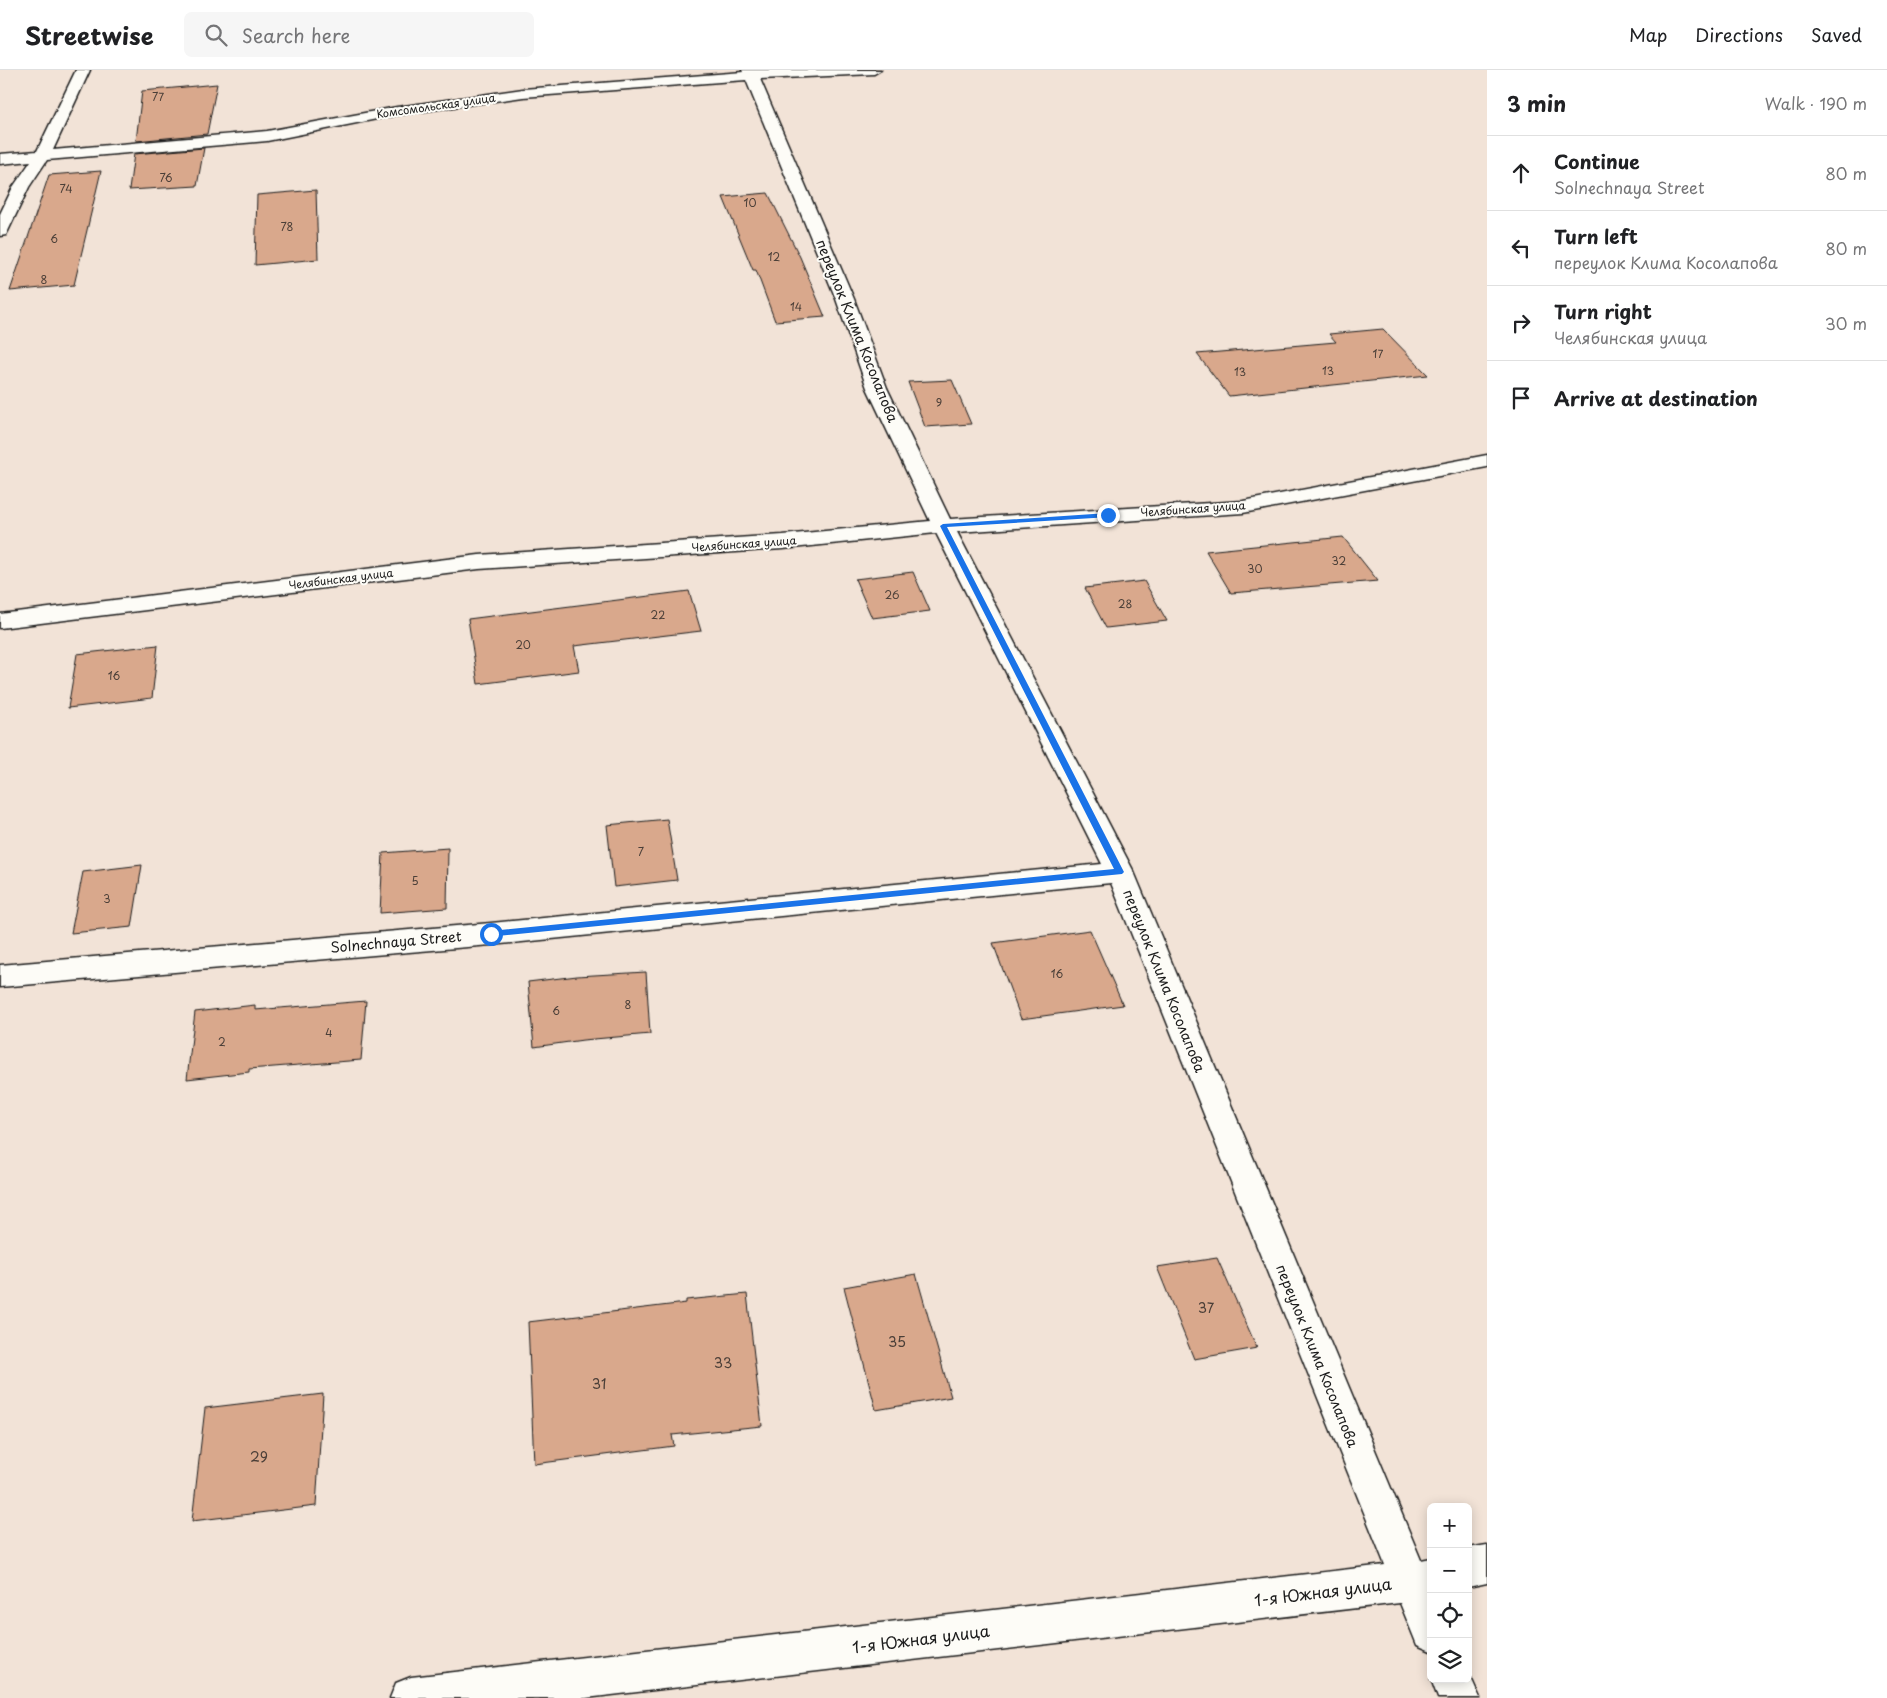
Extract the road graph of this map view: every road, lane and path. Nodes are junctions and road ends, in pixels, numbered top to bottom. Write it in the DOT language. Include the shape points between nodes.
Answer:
graph roads {
  1 [pos="83,70"];
  2 [pos="874,70"];
  3 [pos="750,72"];
  4 [pos="42,156"];
  5 [pos="0,159"];
  6 [pos="0,231"];
  7 [pos="1487,461"];
  8 [pos="943,526"];
  9 [pos="0,621"];
  10 [pos="1120,872"];
  11 [pos="0,976"];
  12 [pos="1487,1564"];
  13 [pos="1472,1567"];
  14 [pos="1420,1579"];
  15 [pos="1427,1612"];
  16 [pos="1453,1683"];
  17 [pos="411,1698"];
  18 [pos="1459,1698"];
  1 -- 4 [label="street"];
  2 -- 3 [label="street, Комсомольская улица"];
  3 -- 4 [label="street, Комсомольская улица" via="523,93 397,111 267,136"];
  3 -- 8 [label="street, переулок Клима Косолапова" via="845,299 877,388"];
  4 -- 5 [label="street, Комсомольская улица"];
  4 -- 6 [label="street" via="21,187"];
  7 -- 8 [label="street, Челябинская улица" via="1244,507"];
  8 -- 9 [label="street, Челябинская улица" via="783,542 479,562"];
  8 -- 10 [label="street, переулок Клима Косолапова"];
  10 -- 11 [label="street, Solnechnaya Street" via="491,934"];
  10 -- 14 [label="street, переулок Клима Косолапова"];
  12 -- 13 [label="street"];
  14 -- 15 [label="street, переулок Клима Косолапова"];
  14 -- 17 [label="street, 1-я Южная улица"];
  16 -- 18 [label="street"];
}
